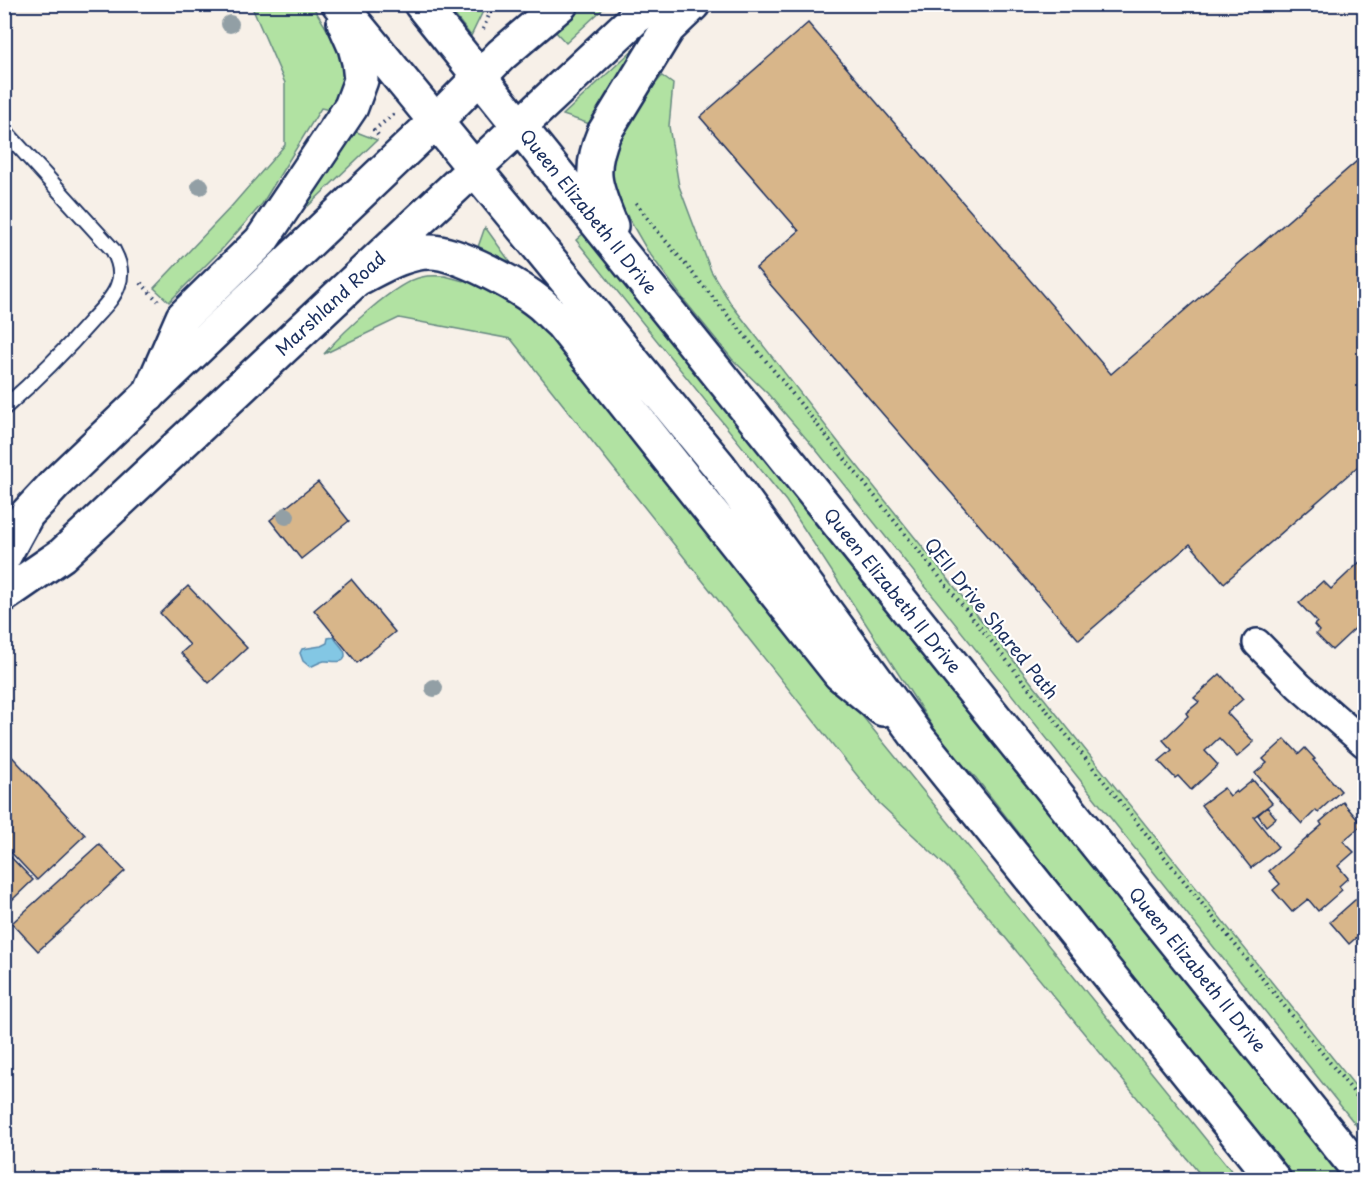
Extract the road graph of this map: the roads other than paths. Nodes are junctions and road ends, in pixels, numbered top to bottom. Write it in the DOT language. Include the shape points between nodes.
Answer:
graph roads {
  1 [pos="338,4"];
  2 [pos="421,4"];
  3 [pos="561,4"];
  4 [pos="650,4"];
  5 [pos="693,4"];
  6 [pos="479,77"];
  7 [pos="436,121"];
  8 [pos="519,126"];
  9 [pos="4,130"];
  10 [pos="475,168"];
  11 [pos="623,256"];
  12 [pos="357,279"];
  13 [pos="149,395"];
  14 [pos="4,408"];
  15 [pos="4,556"];
  16 [pos="4,595"];
  17 [pos="1257,643"];
  18 [pos="919,739"];
  19 [pos="1365,743"];
  20 [pos="1365,1177"];
  21 [pos="1274,1179"];
  1 -- 7 [label="main road"];
  1 -- 13 [label="main road" via="359,62 361,80 351,107 261,241 183,317"];
  2 -- 6 [label="main road, Queen Elizabeth II Drive"];
  3 -- 6 [label="main road"];
  4 -- 8 [label="main road, Marshland Road"];
  5 -- 11 [label="main road" via="669,28 597,149 596,185"];
  6 -- 7 [label="main road"];
  6 -- 8 [label="main road, Queen Elizabeth II Drive"];
  7 -- 10 [label="main road"];
  7 -- 13 [label="main road"];
  8 -- 10 [label="main road, Marshland Road"];
  8 -- 11 [label="main road, Queen Elizabeth II Drive"];
  9 -- 14 [label="lane" via="113,249 120,277 106,304 59,357"];
  10 -- 12 [label="main road, Marshland Road"];
  10 -- 18 [label="main road" via="719,466"];
  11 -- 20 [label="main road, Queen Elizabeth II Drive"];
  12 -- 16 [label="main road, Marshland Road" via="62,555"];
  12 -- 18 [label="main road" via="404,257 429,252 444,254 459,258 542,304 840,674"];
  13 -- 15 [label="main road" via="27,514"];
  17 -- 19 [label="street" via="1299,686"];
  18 -- 21 [label="main road"];
}
